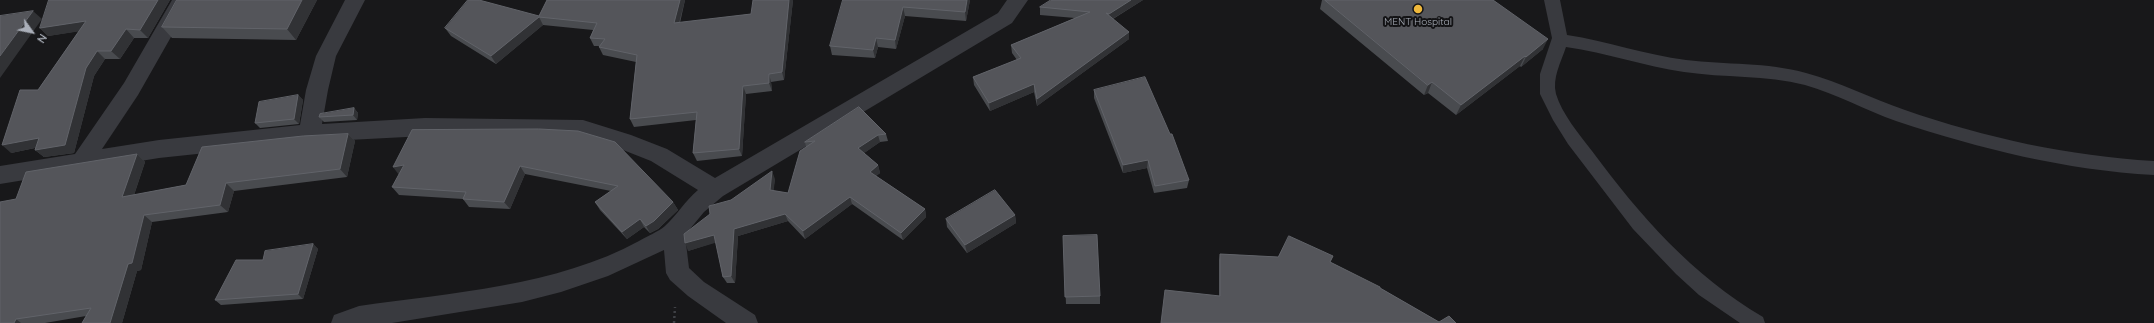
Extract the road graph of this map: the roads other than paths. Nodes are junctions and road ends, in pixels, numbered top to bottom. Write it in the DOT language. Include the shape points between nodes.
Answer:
graph roads {
  1 [pos="182,0"];
  2 [pos="355,0"];
  3 [pos="1018,0"];
  4 [pos="1552,0"];
  5 [pos="1559,40"];
  6 [pos="310,133"];
  7 [pos="82,161"];
  8 [pos="2154,168"];
  9 [pos="0,174"];
  10 [pos="715,190"];
  11 [pos="673,232"];
  12 [pos="343,323"];
  13 [pos="746,323"];
  14 [pos="1756,323"];
  1 -- 7 [label="street" via="131,89"];
  2 -- 6 [label="street" via="326,56"];
  3 -- 10 [label="street" via="1005,18"];
  4 -- 5 [label="lane"];
  5 -- 8 [label="lane" via="1617,50 1670,64 1783,74 1835,88 1897,115 1940,129 2023,152 2117,167"];
  5 -- 14 [label="lane" via="1549,69 1548,94 1571,135 1616,198 1685,271 1737,312"];
  6 -- 7 [label="street" via="159,149"];
  6 -- 10 [label="street" via="493,126 583,129 659,155"];
  7 -- 9 [label="street"];
  10 -- 11 [label="street" via="696,205"];
  11 -- 12 [label="street" via="648,249 562,281 501,295 359,317"];
  11 -- 13 [label="street" via="678,273 696,289"];
}
